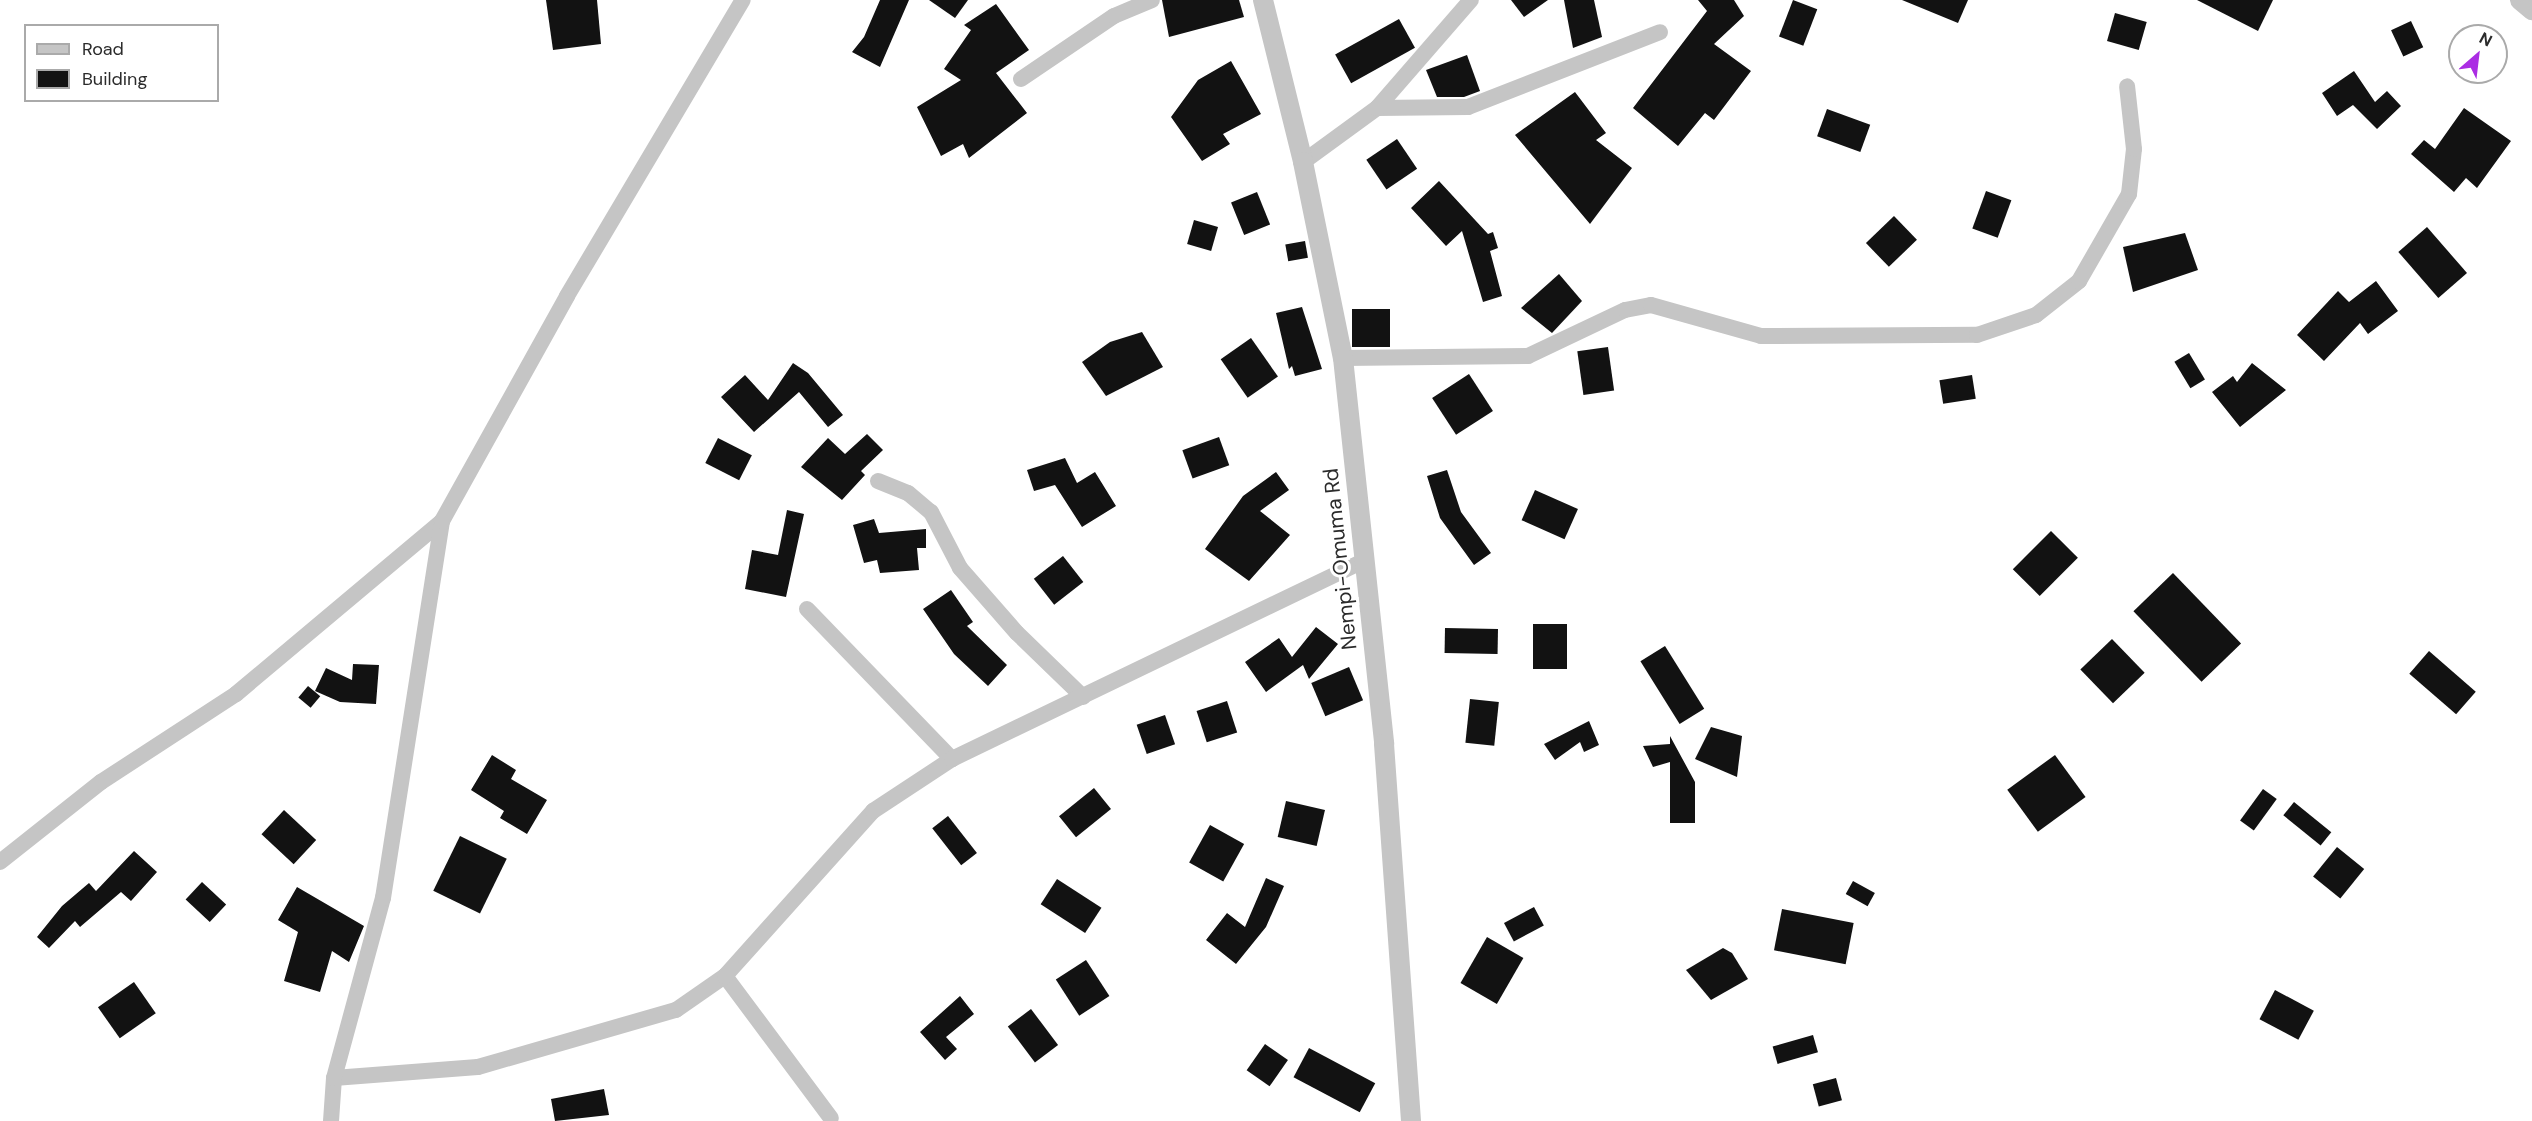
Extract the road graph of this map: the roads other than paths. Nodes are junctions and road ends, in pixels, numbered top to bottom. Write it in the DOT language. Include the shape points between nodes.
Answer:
graph roads {
  1 [pos="743,0"];
  2 [pos="1152,0"];
  3 [pos="1263,0"];
  4 [pos="1471,0"];
  5 [pos="2520,0"];
  6 [pos="2532,10"];
  7 [pos="1660,32"];
  8 [pos="1021,79"];
  9 [pos="2127,86"];
  10 [pos="1377,108"];
  11 [pos="1303,162"];
  12 [pos="1343,358"];
  13 [pos="878,481"];
  14 [pos="442,521"];
  15 [pos="1365,560"];
  16 [pos="807,609"];
  17 [pos="1083,697"];
  18 [pos="952,759"];
  19 [pos="0,862"];
  20 [pos="725,976"];
  21 [pos="334,1078"];
  22 [pos="831,1118"];
  23 [pos="331,1121"];
  24 [pos="1410,1121"];
  1 -- 14 [label="street" via="567,296"];
  2 -- 8 [label="street" via="1114,16"];
  3 -- 11 [label="street, Nempi-Omuma Rd"];
  4 -- 10 [label="street"];
  5 -- 6 [label="street"];
  7 -- 10 [label="street" via="1468,107"];
  9 -- 12 [label="street" via="2134,149 2129,194 2079,281 2036,315 1977,335 1761,336 1651,305 1625,310 1528,356"];
  10 -- 11 [label="street"];
  11 -- 12 [label="street, Nempi-Omuma Rd"];
  12 -- 15 [label="street, Nempi-Omuma Rd"];
  13 -- 17 [label="street" via="908,493 931,512 960,568 1017,633"];
  14 -- 19 [label="street" via="236,694 101,782"];
  14 -- 21 [label="street" via="383,898"];
  15 -- 17 [label="street"];
  15 -- 24 [label="street, Nempi-Omuma Rd" via="1384,744"];
  16 -- 18 [label="street"];
  17 -- 18 [label="street"];
  18 -- 20 [label="street" via="873,811"];
  20 -- 21 [label="street" via="676,1010 478,1067"];
  20 -- 22 [label="street"];
  21 -- 23 [label="street"];
}
